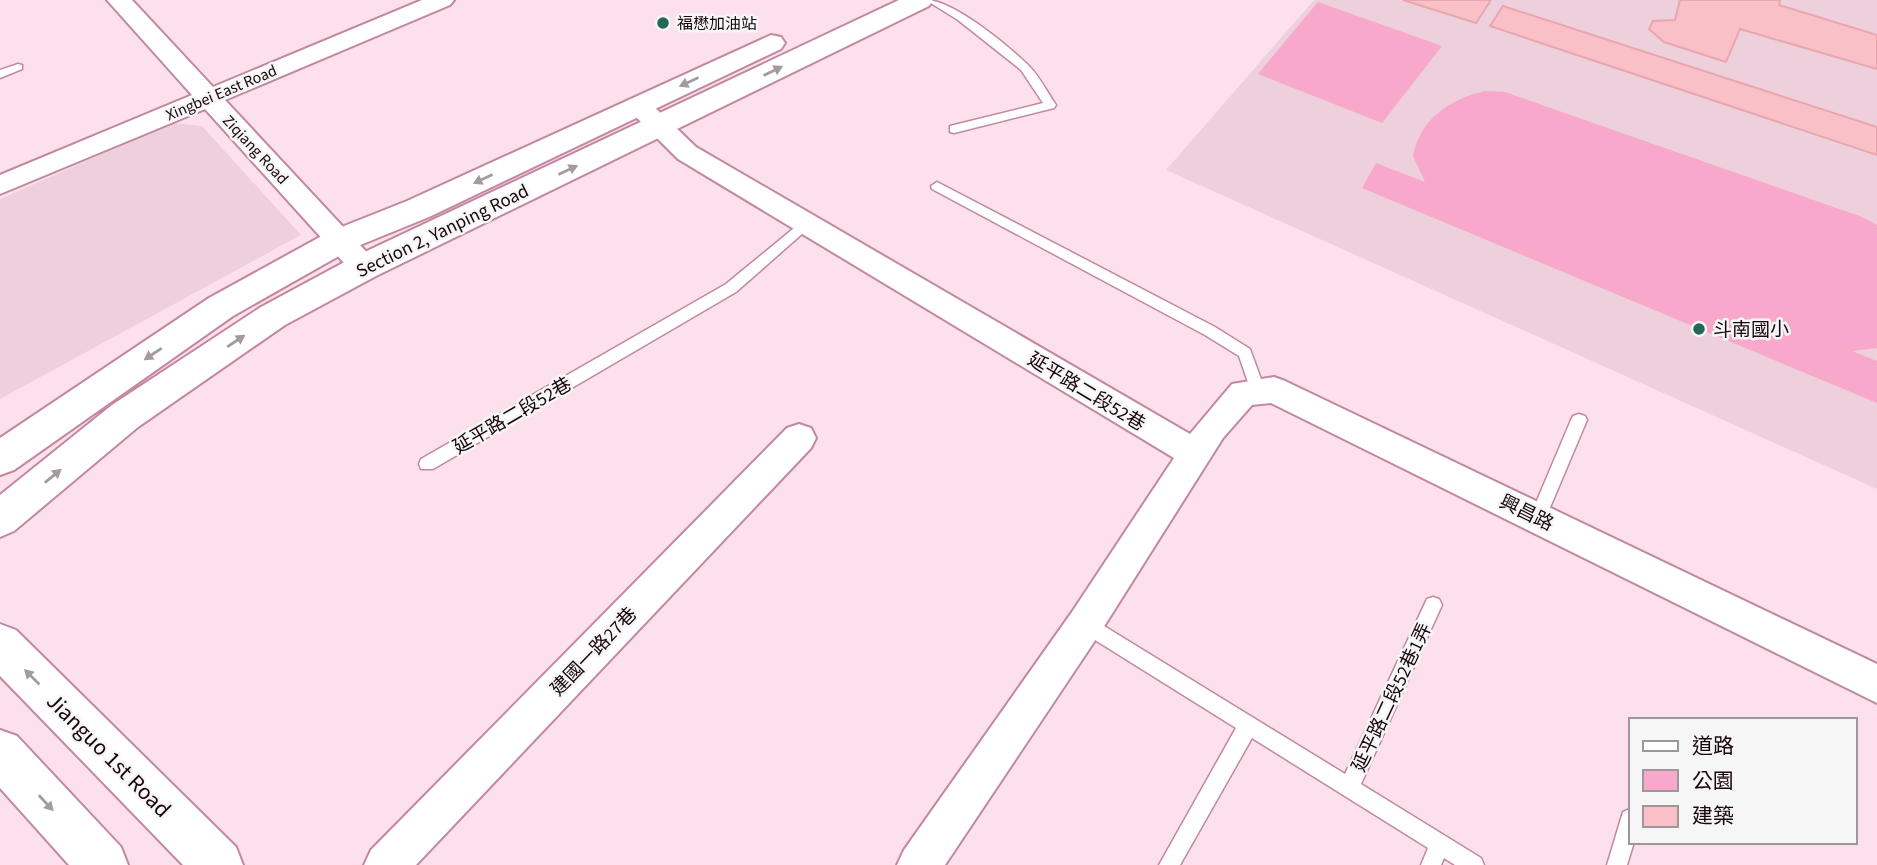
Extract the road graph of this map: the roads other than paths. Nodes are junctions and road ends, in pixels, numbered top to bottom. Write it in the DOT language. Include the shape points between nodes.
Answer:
graph roads {
  1 [pos="119,0"];
  2 [pos="442,0"];
  3 [pos="861,0"];
  4 [pos="920,0"];
  5 [pos="931,0"];
  6 [pos="18,67"];
  7 [pos="0,74"];
  8 [pos="209,97"];
  9 [pos="648,116"];
  10 [pos="954,129"];
  11 [pos="0,185"];
  12 [pos="937,186"];
  13 [pos="805,224"];
  14 [pos="341,240"];
  15 [pos="364,267"];
  16 [pos="1257,390"];
  17 [pos="1579,420"];
  18 [pos="799,438"];
  19 [pos="1195,454"];
  20 [pos="0,459"];
  21 [pos="427,464"];
  22 [pos="1538,517"];
  23 [pos="0,519"];
  24 [pos="1433,605"];
  25 [pos="1085,624"];
  26 [pos="0,645"];
  27 [pos="1877,684"];
  28 [pos="1248,726"];
  29 [pos="0,753"];
  30 [pos="1349,788"];
  31 [pos="1629,822"];
  32 [pos="1440,844"];
  33 [pos="103,865"];
  34 [pos="218,865"];
  35 [pos="386,865"];
  36 [pos="919,865"];
  37 [pos="1169,865"];
  38 [pos="1431,865"];
  39 [pos="1474,865"];
  40 [pos="1616,865"];
  1 -- 8 [label="street, Ziqiang Road"];
  2 -- 8 [label="street, Xingbei East Road"];
  3 -- 9 [label="main road, Section 2, Yanping Road, one-way"];
  9 -- 4 [label="main road, Section 2, Yanping Road, one-way"];
  5 -- 10 [label="lane" via="962,18 1025,68 1050,105"];
  6 -- 7 [label="lane"];
  8 -- 11 [label="street, Xingbei East Road"];
  8 -- 14 [label="street, Ziqiang Road"];
  9 -- 13 [label="street, 延平路二段52巷" via="687,153"];
  9 -- 14 [label="main road, Section 2, Yanping Road, one-way"];
  15 -- 9 [label="main road, Section 2, Yanping Road, one-way"];
  12 -- 16 [label="lane" via="1219,336 1245,354"];
  13 -- 19 [label="street, 延平路二段52巷"];
  13 -- 21 [label="lane, 延平路二段52巷" via="731,288"];
  14 -- 15 [label="street, Ziqiang Road"];
  14 -- 20 [label="main road, Section 2, Yanping Road, one-way" via="221,307"];
  23 -- 15 [label="main road, Section 2, Yanping Road, one-way" via="125,416 273,316"];
  16 -- 19 [label="street" via="1243,393"];
  16 -- 22 [label="street, 興昌路" via="1274,390"];
  17 -- 22 [label="lane"];
  18 -- 35 [label="street, 建國一路27巷"];
  19 -- 25 [label="street"];
  22 -- 27 [label="street, 興昌路"];
  24 -- 30 [label="lane, 延平路二段52巷1弄"];
  25 -- 28 [label="lane"];
  25 -- 36 [label="street"];
  34 -- 26 [label="main road, Jianguo 1st Road, one-way"];
  28 -- 30 [label="lane"];
  28 -- 37 [label="lane"];
  29 -- 33 [label="main road, one-way"];
  30 -- 32 [label="lane"];
  31 -- 40 [label="lane"];
  32 -- 38 [label="lane"];
  32 -- 39 [label="lane"];
}
